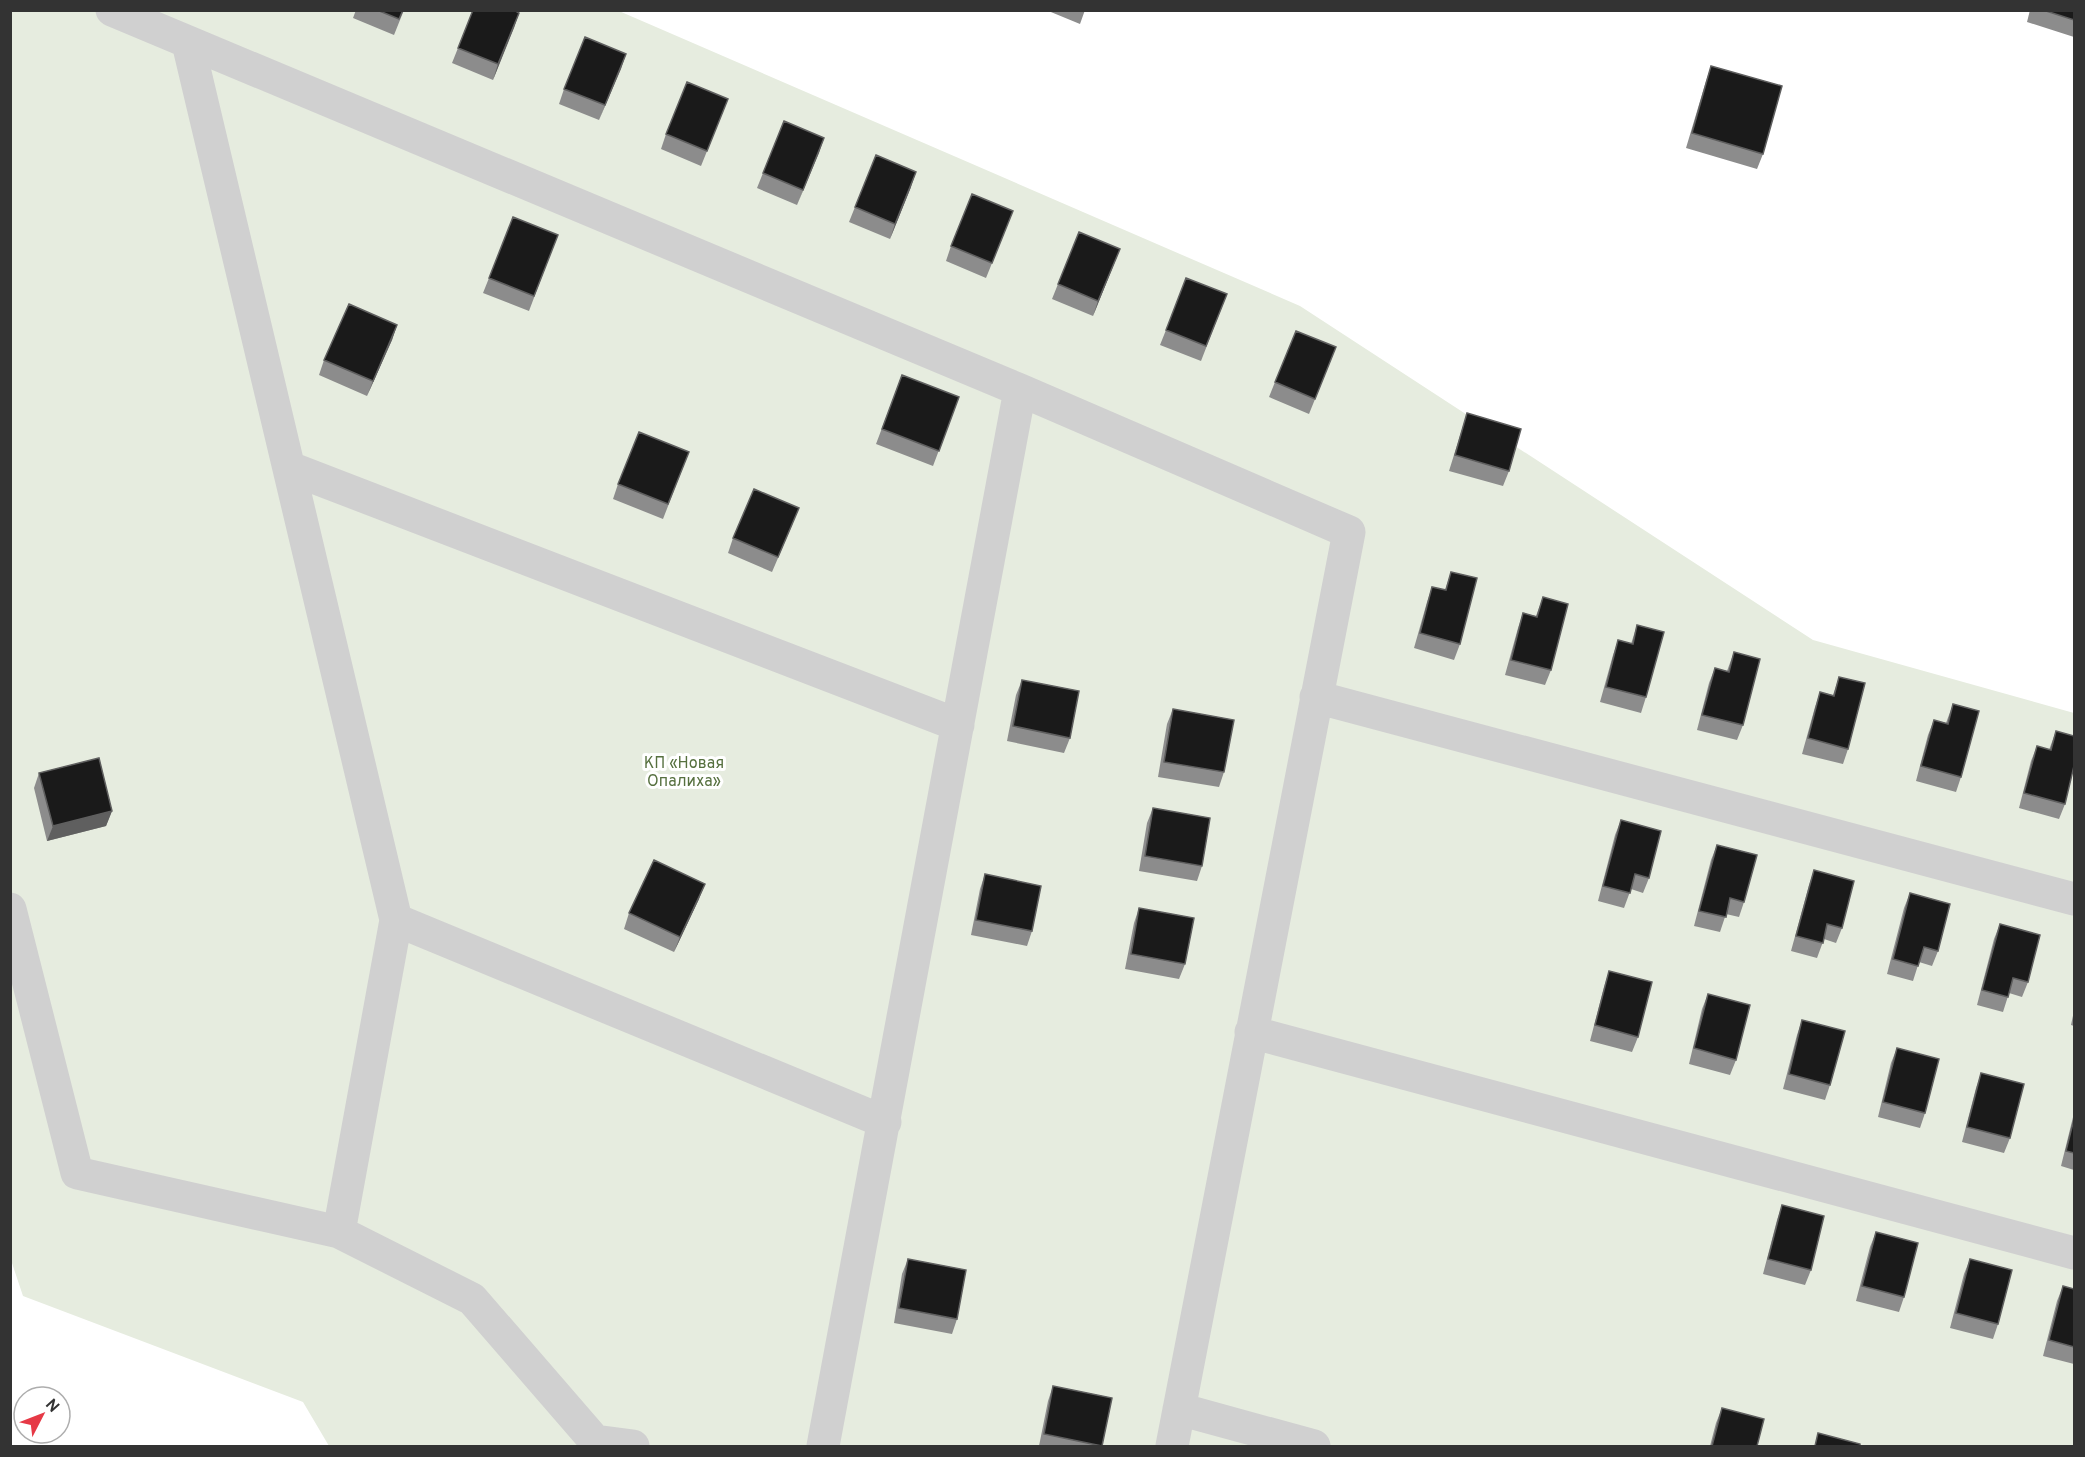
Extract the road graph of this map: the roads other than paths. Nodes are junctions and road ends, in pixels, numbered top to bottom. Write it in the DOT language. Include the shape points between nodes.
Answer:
graph roads {
  1 [pos="111,10"];
  2 [pos="188,43"];
  3 [pos="1020,390"];
  4 [pos="290,468"];
  5 [pos="1316,697"];
  6 [pos="958,725"];
  7 [pos="2074,899"];
  8 [pos="10,909"];
  9 [pos="396,920"];
  10 [pos="1251,1032"];
  11 [pos="885,1122"];
  12 [pos="339,1232"];
  13 [pos="2074,1253"];
  14 [pos="1179,1409"];
  15 [pos="596,1444"];
  16 [pos="633,1446"];
  17 [pos="822,1446"];
  18 [pos="1172,1446"];
  19 [pos="1314,1446"];
  1 -- 2 [label="street"];
  2 -- 3 [label="street"];
  2 -- 4 [label="street"];
  3 -- 5 [label="street" via="1349,532"];
  3 -- 6 [label="street"];
  4 -- 6 [label="street"];
  4 -- 9 [label="street"];
  5 -- 7 [label="street"];
  5 -- 10 [label="street"];
  6 -- 11 [label="street"];
  8 -- 12 [label="street" via="77,1173"];
  9 -- 11 [label="street"];
  9 -- 12 [label="street"];
  10 -- 13 [label="street"];
  10 -- 14 [label="street"];
  11 -- 17 [label="street"];
  12 -- 15 [label="street" via="472,1299"];
  14 -- 18 [label="street"];
  14 -- 19 [label="street"];
  15 -- 16 [label="street"];
}
